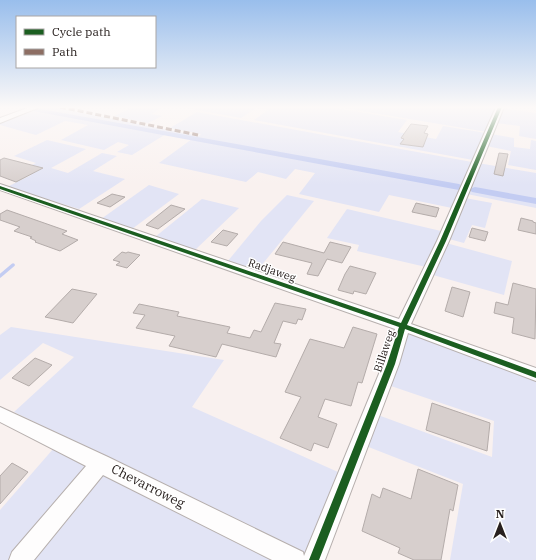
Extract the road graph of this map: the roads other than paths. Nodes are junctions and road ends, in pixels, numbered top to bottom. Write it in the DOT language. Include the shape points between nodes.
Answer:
graph roads {
  1 [pos="489,133"];
  2 [pos="0,187"];
  3 [pos="403,326"];
  4 [pos="536,375"];
  5 [pos="0,414"];
  6 [pos="100,463"];
  7 [pos="20,560"];
  8 [pos="295,560"];
  9 [pos="314,560"];
  1 -- 3 [label="street, Billaweg"];
  2 -- 3 [label="street, Radjaweg"];
  3 -- 4 [label="street, Radjaweg"];
  3 -- 9 [label="street, Billaweg" via="388,372"];
  5 -- 6 [label="street, Chevarroweg"];
  6 -- 7 [label="street"];
  6 -- 8 [label="street, Chevarroweg"];
}
